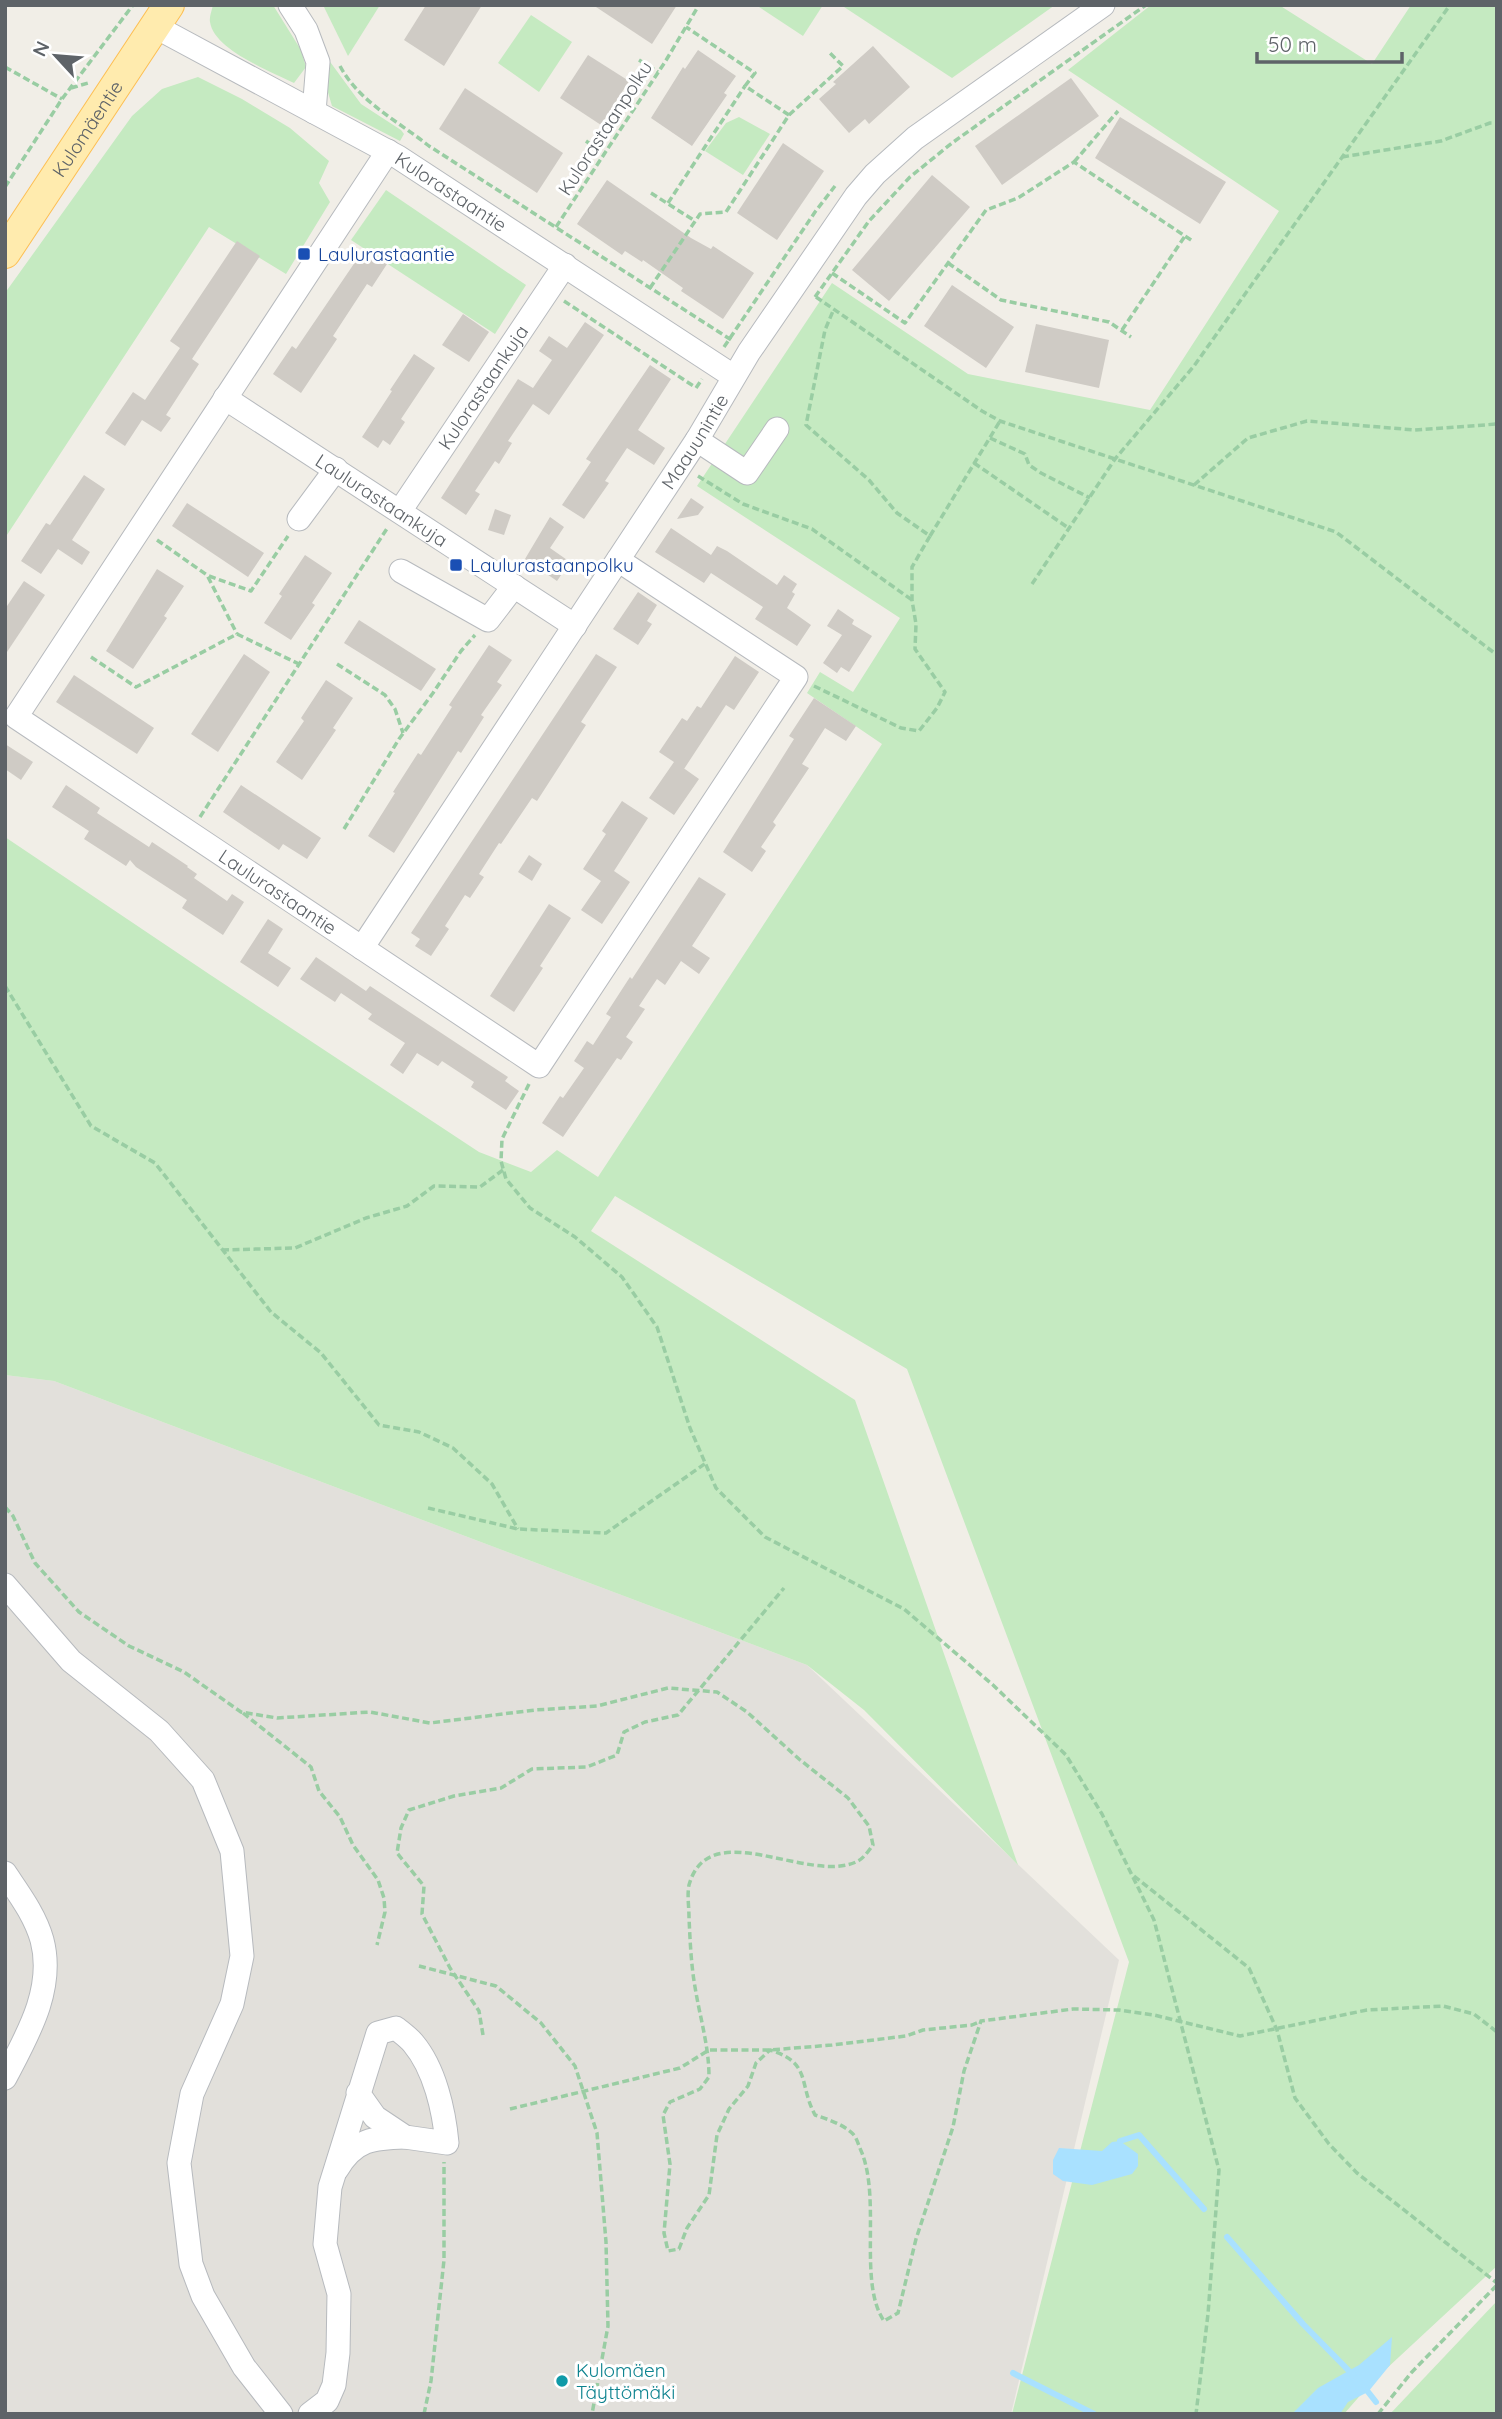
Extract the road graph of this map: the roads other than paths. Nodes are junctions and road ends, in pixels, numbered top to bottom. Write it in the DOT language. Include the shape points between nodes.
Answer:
graph roads {
  1 [pos="290,5"];
  2 [pos="1103,5"];
  3 [pos="162,16"];
  4 [pos="314,112"];
  5 [pos="388,151"];
  6 [pos="5,253"];
  7 [pos="565,265"];
  8 [pos="733,376"];
  9 [pos="225,398"];
  10 [pos="777,429"];
  11 [pos="696,440"];
  12 [pos="335,469"];
  13 [pos="400,511"];
  14 [pos="299,519"];
  15 [pos="618,560"];
  16 [pos="401,571"];
  17 [pos="514,586"];
  18 [pos="575,626"];
  19 [pos="362,948"];
  20 [pos="5,1585"];
  21 [pos="5,1873"];
  22 [pos="5,2078"];
  23 [pos="358,2093"];
  24 [pos="405,2137"];
  25 [pos="332,2178"];
  26 [pos="281,2414"];
  27 [pos="310,2414"];
  1 -- 4 [label="street" via="318,62"];
  2 -- 8 [label="street, Maauunintie" via="915,138 875,174"];
  3 -- 4 [label="street, Kulorastaantie"];
  3 -- 6 [label="main road, Kulomäentie"];
  4 -- 5 [label="street, Kulorastaantie"];
  5 -- 7 [label="street, Kulorastaantie"];
  5 -- 9 [label="street, Laulurastaantie"];
  7 -- 8 [label="street, Kulorastaantie"];
  7 -- 13 [label="street, Kulorastaankuja"];
  8 -- 11 [label="street, Maauunintie"];
  9 -- 12 [label="street, Laulurastaankuja"];
  9 -- 19 [label="street, Laulurastaantie" via="16,717"];
  10 -- 11 [label="street" via="747,473"];
  11 -- 15 [label="street, Maauunintie"];
  12 -- 13 [label="street, Laulurastaankuja"];
  12 -- 14 [label="street"];
  13 -- 17 [label="street, Laulurastaankuja"];
  15 -- 18 [label="street, Maauunintie"];
  15 -- 19 [label="street, Laulurastaantie" via="796,677 539,1066"];
  16 -- 17 [label="street" via="488,621"];
  17 -- 18 [label="street, Laulurastaankuja"];
  18 -- 19 [label="street, Maauunintie"];
  20 -- 26 [label="street" via="71,1661 159,1731 203,1780 232,1851 242,1956 232,2004 192,2094 179,2163 191,2264 203,2296 244,2367"];
  21 -- 22 [label="street" via="42,1941 46,1981 31,2028"];
  23 -- 24 [label="street" via="375,2117"];
  23 -- 24 [label="street" via="378,2033 396,2028 414,2044 430,2073 447,2143"];
  23 -- 25 [label="street"];
  24 -- 25 [label="street" via="374,2138 347,2152"];
  25 -- 27 [label="street" via="326,2244 339,2294 338,2353 327,2401"];
}
